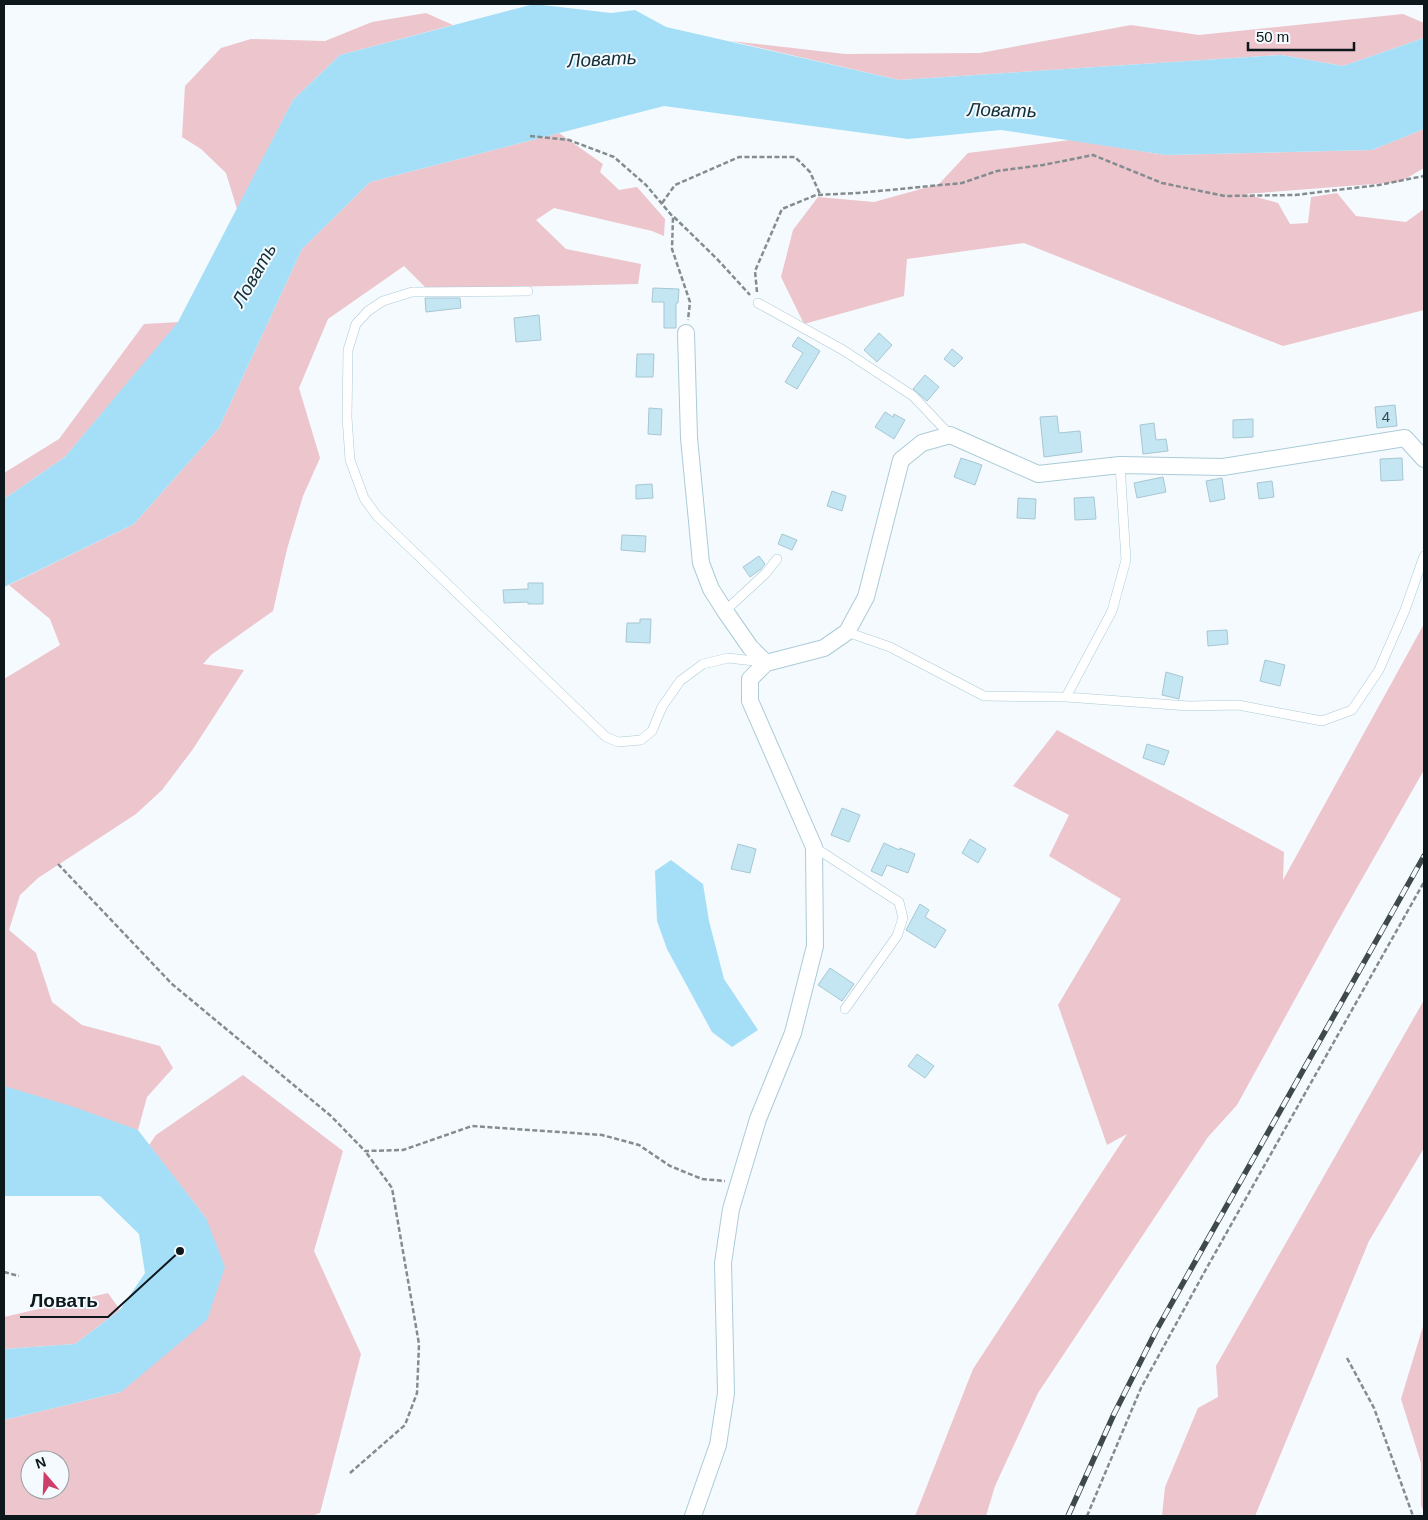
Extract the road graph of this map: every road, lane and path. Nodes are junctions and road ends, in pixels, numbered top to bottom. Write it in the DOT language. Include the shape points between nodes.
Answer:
graph roads {
  1 [pos="530,136"];
  2 [pos="1424,176"];
  3 [pos="820,194"];
  4 [pos="662,203"];
  5 [pos="674,217"];
  6 [pos="528,291"];
  7 [pos="758,303"];
  8 [pos="686,334"];
  9 [pos="950,435"];
  10 [pos="1424,459"];
  11 [pos="1120,465"];
  12 [pos="1424,556"];
  13 [pos="777,559"];
  14 [pos="725,611"];
  15 [pos="847,632"];
  16 [pos="766,663"];
  17 [pos="1066,697"];
  18 [pos="814,847"];
  19 [pos="58,864"];
  20 [pos="1424,882"];
  21 [pos="844,1009"];
  22 [pos="365,1151"];
  23 [pos="739,1183"];
  24 [pos="4,1272"];
  25 [pos="19,1276"];
  26 [pos="1347,1358"];
  27 [pos="350,1473"];
  28 [pos="693,1516"];
  29 [pos="1087,1516"];
  30 [pos="1413,1516"];
  1 -- 4 [label="path" via="569,140 614,157"];
  2 -- 3 [label="path" via="1295,195 1225,196 1162,183 1093,155 997,171 962,183"];
  3 -- 4 [label="path" via="810,172 795,157 739,157 675,185"];
  3 -- 7 [label="path" via="782,210 756,271"];
  4 -- 5 [label="path"];
  5 -- 7 [label="path"];
  5 -- 8 [label="path" via="672,249 690,302"];
  6 -- 16 [label="lane" via="412,292 383,300 356,324 348,350 347,417 350,460 364,498 377,516 606,738 618,742 641,740 652,731 662,707 680,681 703,664 728,658"];
  7 -- 9 [label="lane" via="844,350 913,396"];
  8 -- 14 [label="street" via="689,438 701,563 711,589"];
  9 -- 11 [label="street" via="1038,474"];
  9 -- 15 [label="street" via="922,443 901,460 866,597"];
  10 -- 11 [label="street" via="1405,438 1224,467"];
  11 -- 17 [label="lane" via="1126,560 1112,611"];
  12 -- 17 [label="lane" via="1379,670 1352,710 1322,721 1238,705 1189,706"];
  13 -- 14 [label="lane"];
  14 -- 16 [label="street" via="750,647"];
  15 -- 16 [label="street" via="824,648"];
  15 -- 17 [label="lane" via="890,647 984,696"];
  16 -- 18 [label="street" via="750,679 750,701"];
  18 -- 21 [label="lane" via="899,902 903,918 897,936"];
  18 -- 23 [label="street" via="814,946 792,1033 758,1119"];
  19 -- 22 [label="path" via="172,984 331,1116"];
  20 -- 29 [label="path" via="1141,1388"];
  22 -- 23 [label="path" via="403,1150 472,1126 602,1134 640,1145 670,1166 702,1179"];
  22 -- 27 [label="path" via="392,1188 419,1344 417,1393 405,1425"];
  23 -- 28 [label="street" via="731,1209 723,1263 726,1393 718,1445"];
  24 -- 25 [label="path"];
  26 -- 30 [label="path" via="1374,1408"];
}
